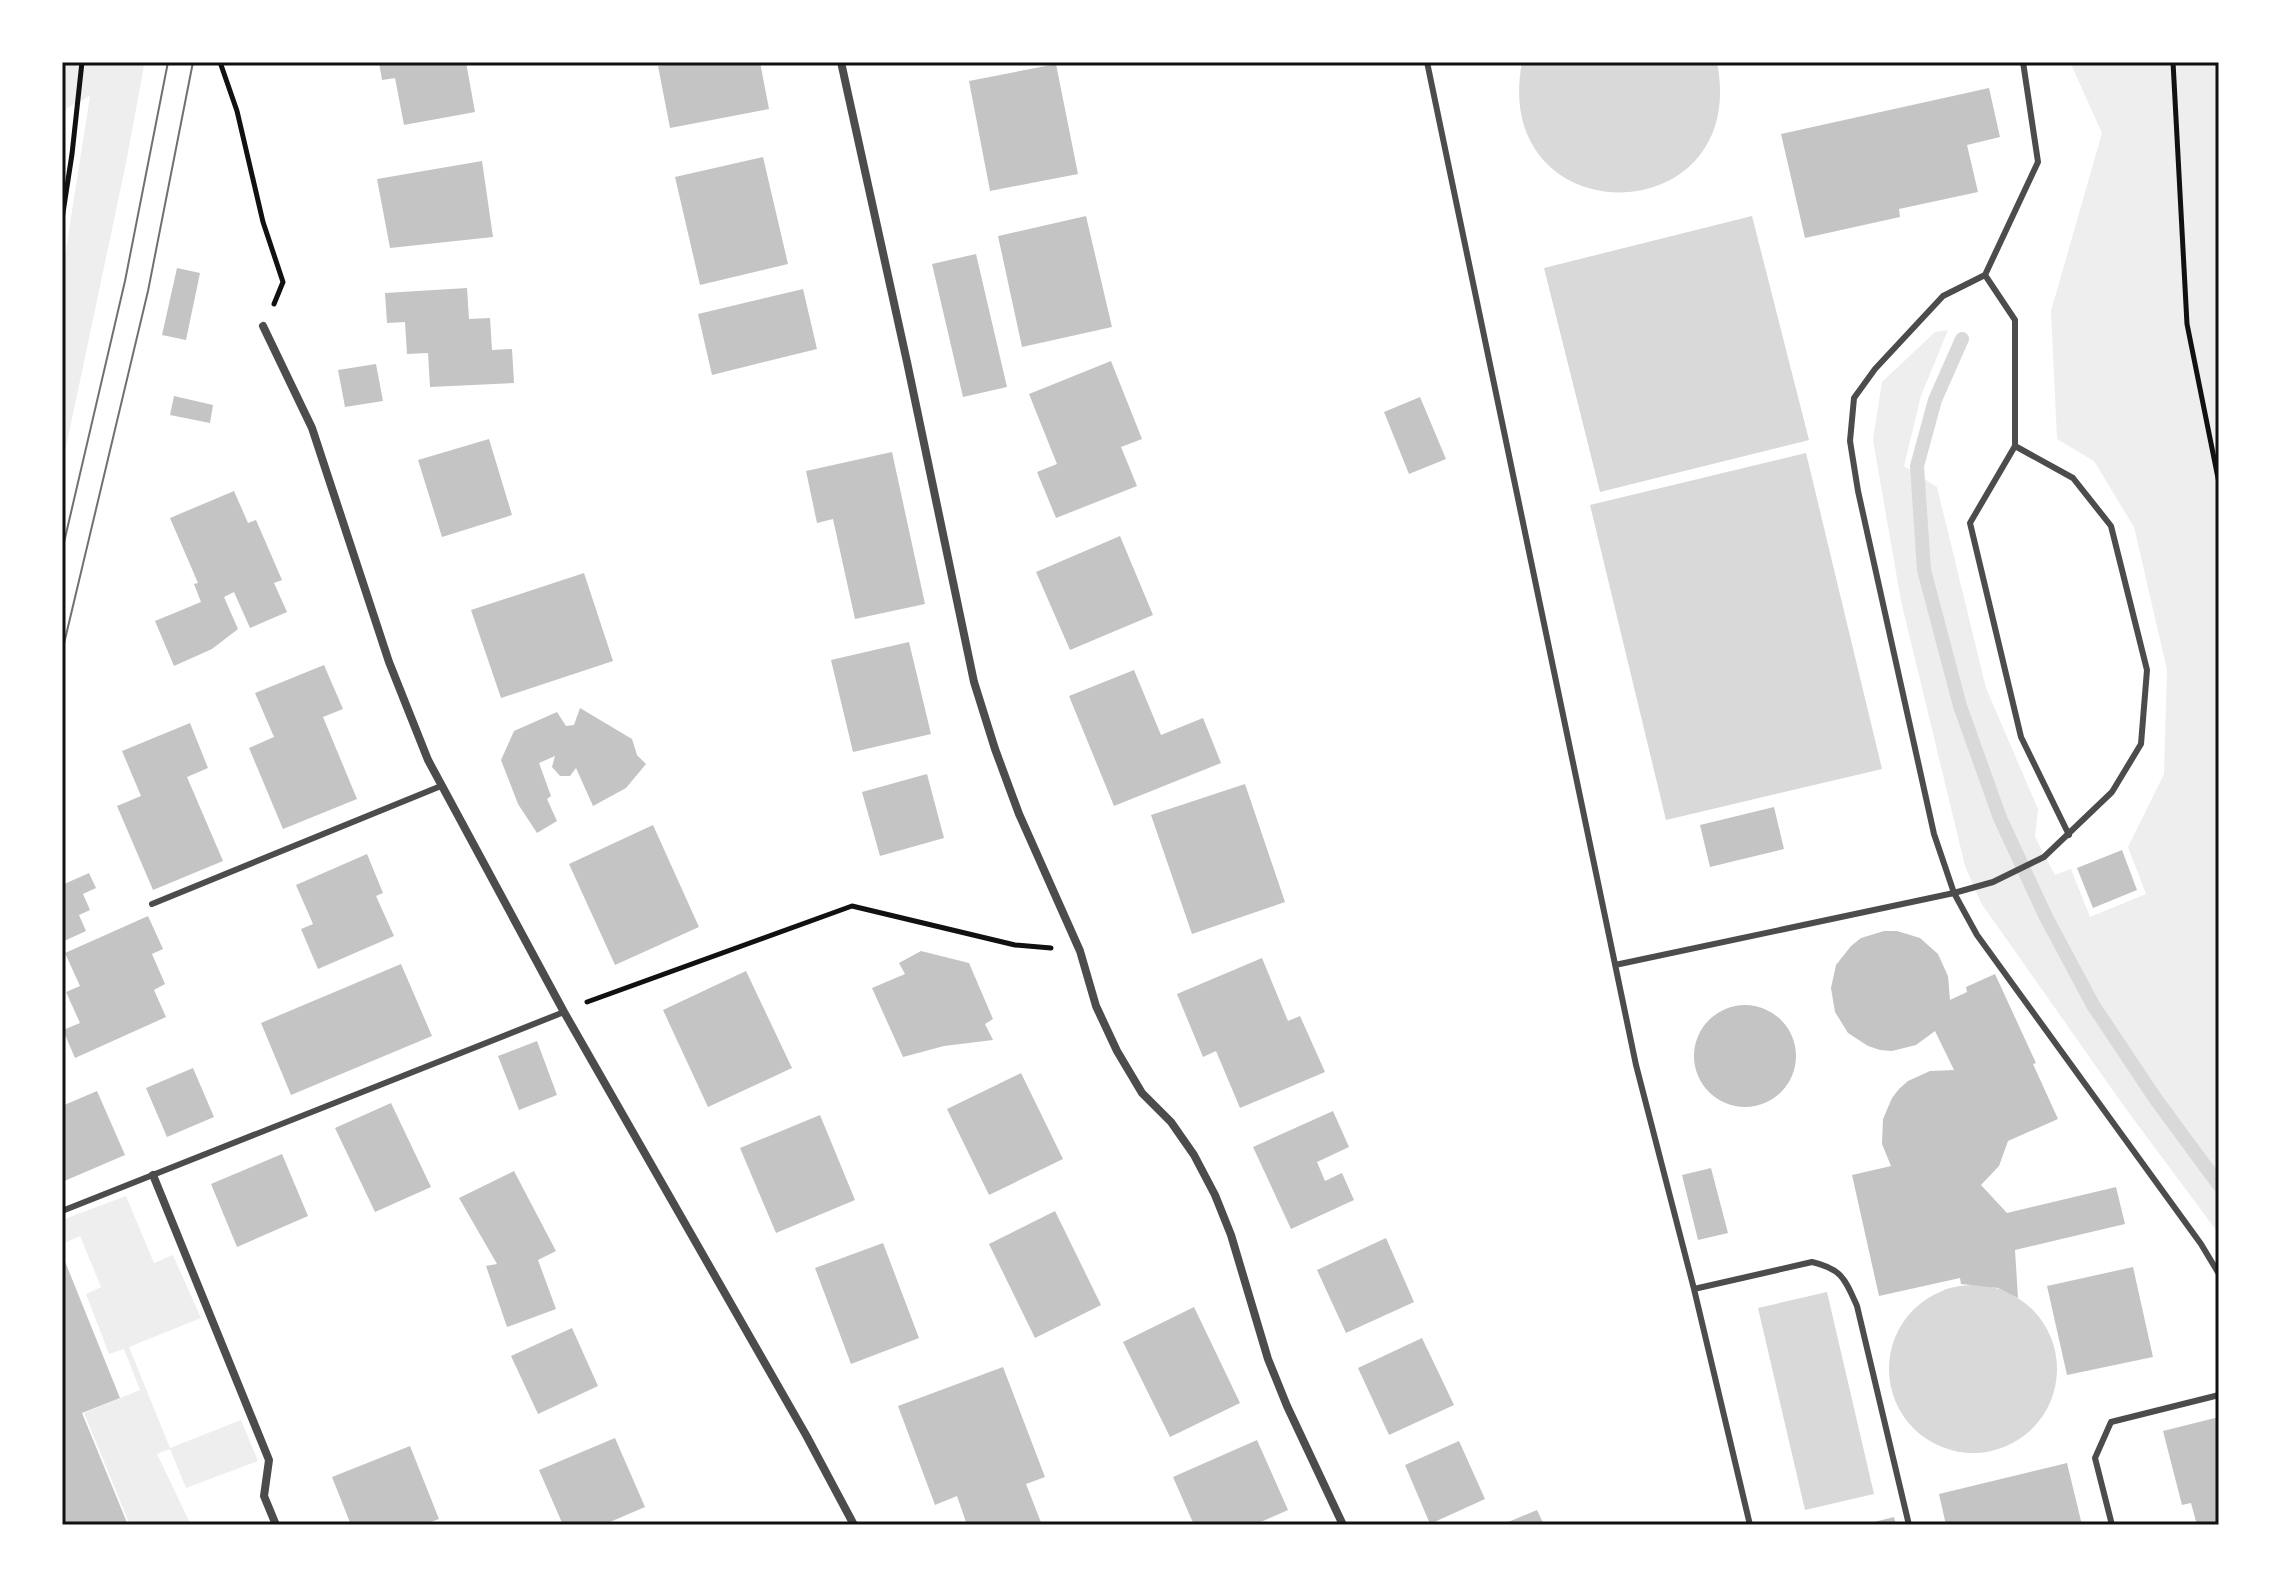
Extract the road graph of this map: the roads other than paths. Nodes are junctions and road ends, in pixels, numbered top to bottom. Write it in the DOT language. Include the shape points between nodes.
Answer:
graph roads {
  1 [pos="841,62"];
  2 [pos="1427,62"];
  3 [pos="2023,62"];
  4 [pos="1985,275"];
  5 [pos="263,326"];
  6 [pos="2015,446"];
  7 [pos="441,786"];
  8 [pos="2069,835"];
  9 [pos="1954,893"];
  10 [pos="152,904"];
  11 [pos="1615,965"];
  12 [pos="564,1012"];
  13 [pos="153,1175"];
  14 [pos="62,1211"];
  15 [pos="2219,1274"];
  16 [pos="1694,1289"];
  17 [pos="2219,1395"];
  18 [pos="276,1525"];
  19 [pos="854,1525"];
  20 [pos="1343,1525"];
  21 [pos="1750,1525"];
  22 [pos="1909,1525"];
  23 [pos="2112,1525"];
  1 -- 20 [label="street" via="974,682 1019,814 1080,951 1096,1006 1117,1051 1142,1093 1194,1155 1215,1195 1268,1359"];
  2 -- 11 [label="lane"];
  3 -- 4 [label="lane" via="2038,162"];
  4 -- 6 [label="lane" via="2015,320"];
  4 -- 9 [label="lane" via="1943,296 1875,369 1854,398 1850,441 1934,834"];
  5 -- 7 [label="street" via="312,428 389,662"];
  6 -- 8 [label="lane" via="1970,523 2021,737"];
  6 -- 8 [label="lane" via="2073,478 2111,526 2147,670 2141,744 2112,792"];
  7 -- 10 [label="lane"];
  7 -- 12 [label="street"];
  8 -- 9 [label="lane" via="2044,857 1993,882"];
  9 -- 11 [label="lane"];
  9 -- 15 [label="lane" via="1977,935"];
  11 -- 16 [label="lane"];
  12 -- 13 [label="lane"];
  12 -- 19 [label="street"];
  13 -- 14 [label="lane"];
  13 -- 18 [label="street" via="269,1460 264,1496"];
  16 -- 21 [label="lane"];
  16 -- 22 [label="lane" via="1812,1262 1831,1266 1847,1282"];
  17 -- 23 [label="lane" via="2111,1422 2095,1458"];
}
